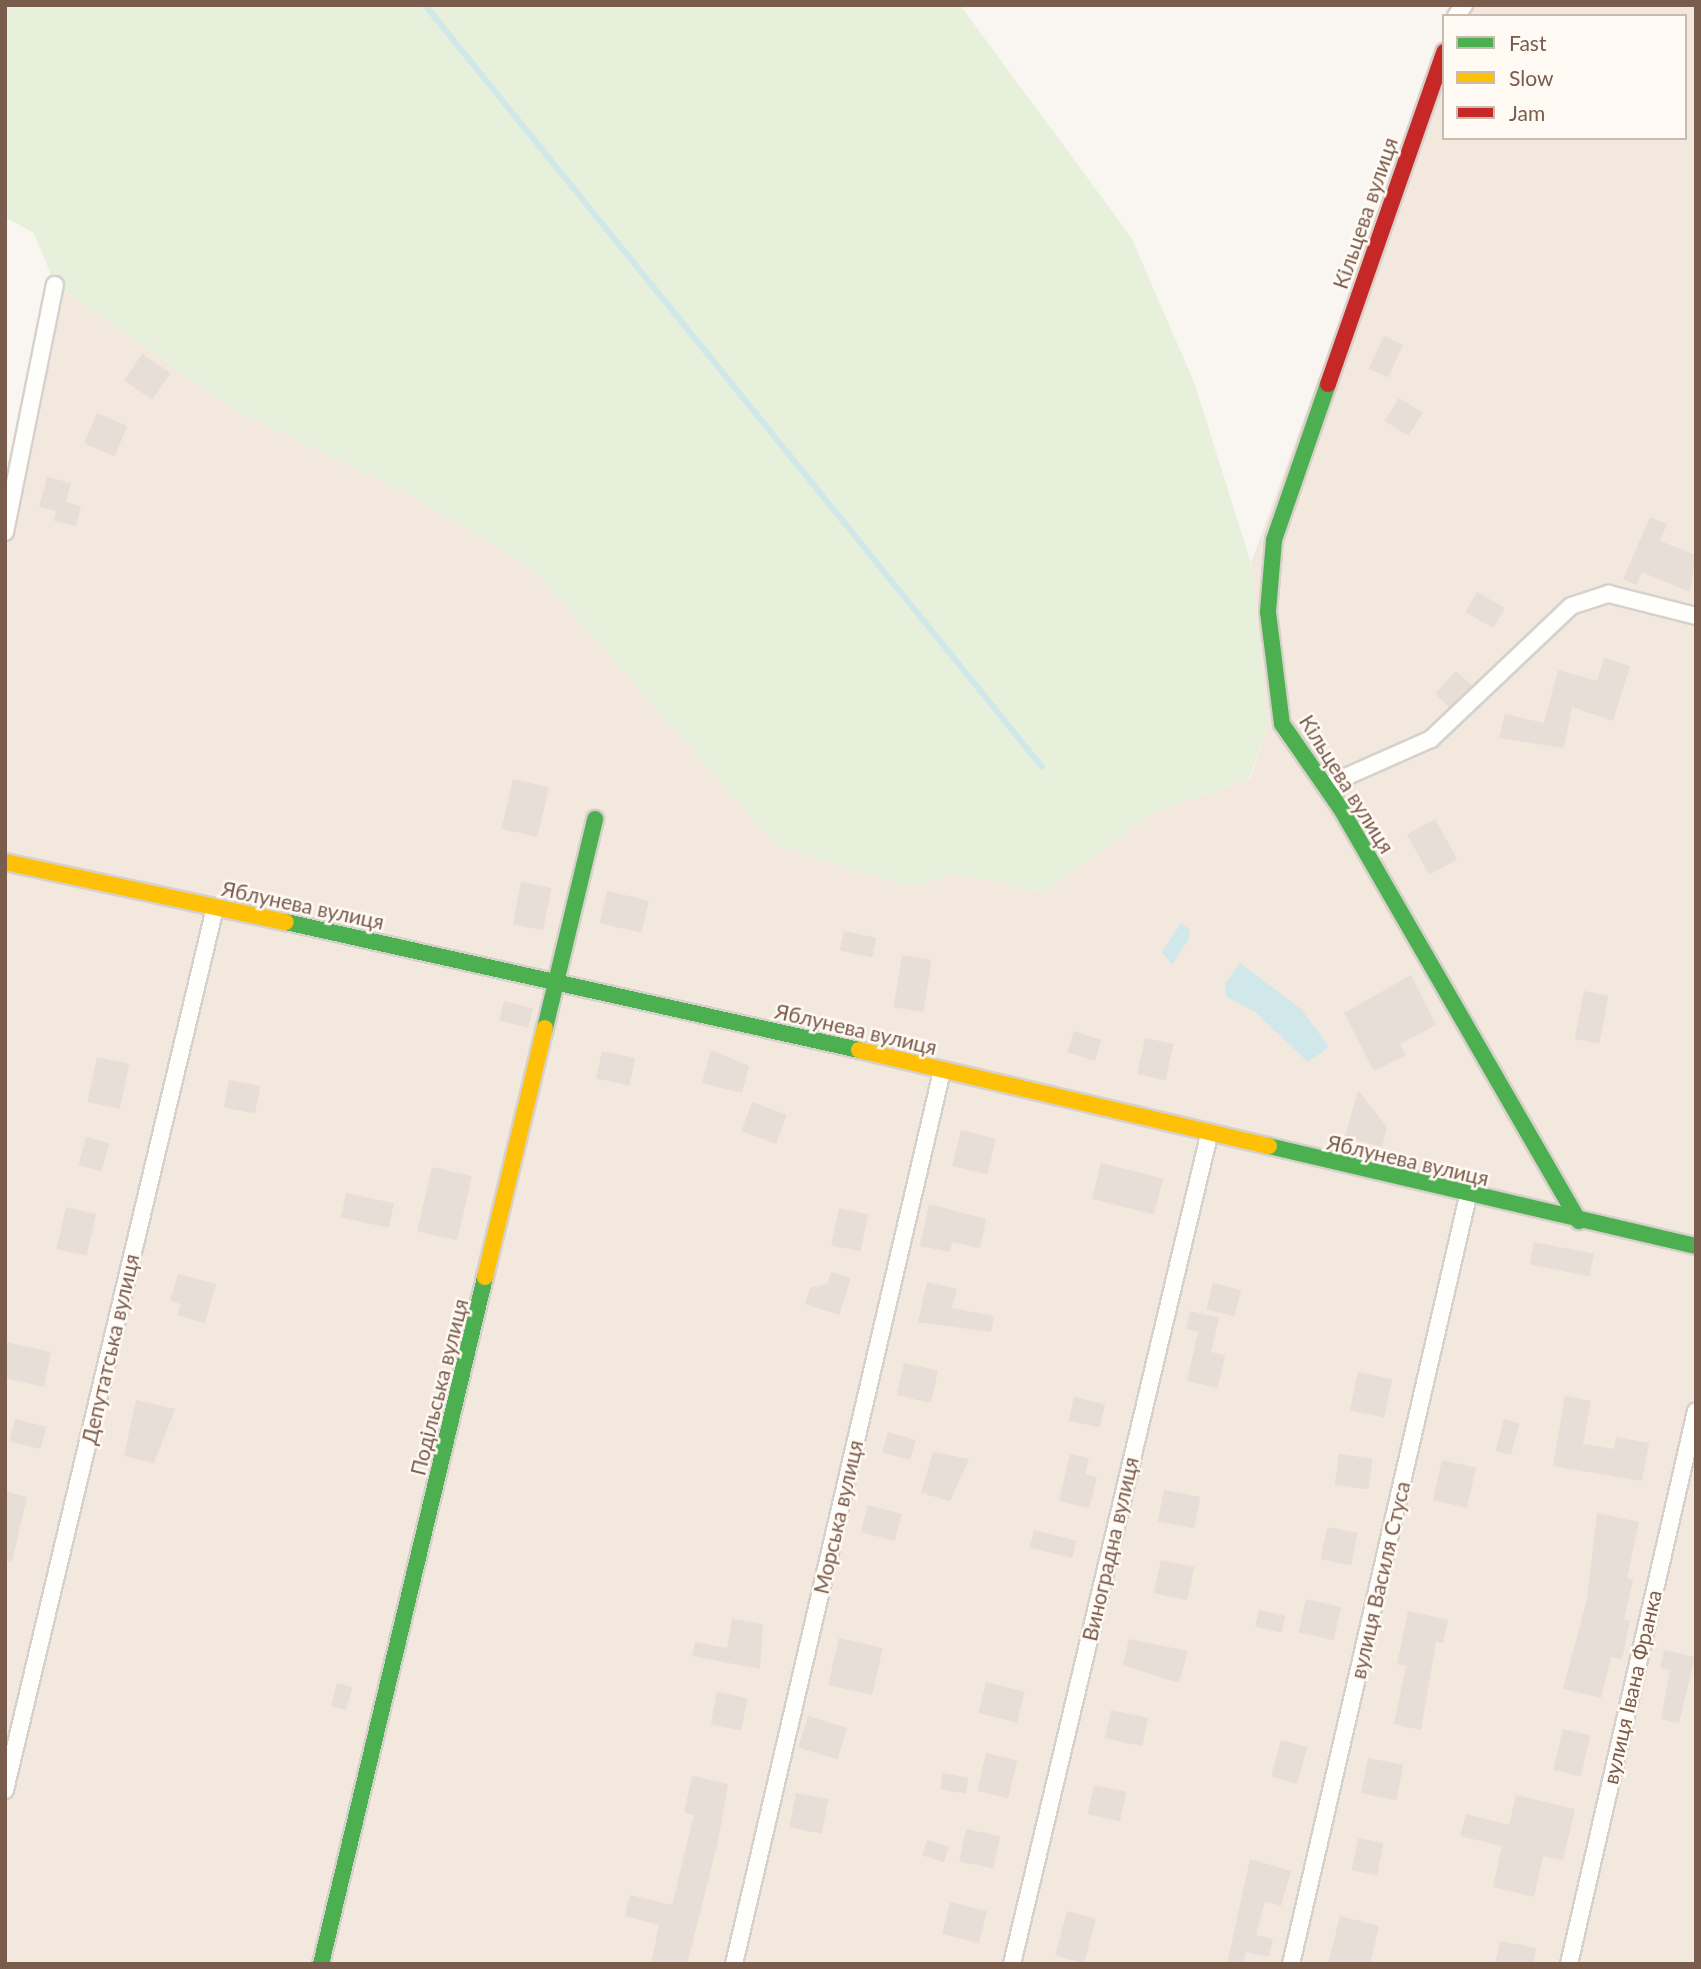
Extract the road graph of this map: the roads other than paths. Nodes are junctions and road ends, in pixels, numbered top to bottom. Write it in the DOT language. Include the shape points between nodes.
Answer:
graph roads {
  1 [pos="1442,58"];
  2 [pos="55,285"];
  3 [pos="5,532"];
  4 [pos="1696,615"];
  5 [pos="1325,786"];
  6 [pos="595,819"];
  7 [pos="5,862"];
  8 [pos="215,908"];
  9 [pos="559,980"];
  10 [pos="942,1071"];
  11 [pos="1209,1135"];
  12 [pos="1468,1196"];
  13 [pos="1579,1221"];
  14 [pos="1696,1246"];
  15 [pos="1696,1411"];
  16 [pos="5,1790"];
  17 [pos="321,1964"];
  18 [pos="734,1964"];
  19 [pos="1012,1964"];
  20 [pos="1291,1964"];
  21 [pos="1569,1964"];
  1 -- 5 [label="street, Кільцева вулиця" via="1274,540 1268,612 1282,724"];
  2 -- 3 [label="street"];
  4 -- 5 [label="street" via="1609,594 1571,606 1431,739"];
  5 -- 13 [label="street, Кільцева вулиця"];
  6 -- 9 [label="street, Подільська вулиця"];
  7 -- 8 [label="street, Яблунева вулиця"];
  8 -- 9 [label="street, Яблунева вулиця"];
  8 -- 16 [label="street, Депутатська вулиця"];
  9 -- 10 [label="street, Яблунева вулиця"];
  9 -- 17 [label="street, Подільська вулиця"];
  10 -- 11 [label="street, Яблунева вулиця"];
  10 -- 18 [label="street, Морська вулиця"];
  11 -- 12 [label="street, Яблунева вулиця"];
  11 -- 19 [label="street, Виноградна вулиця"];
  12 -- 13 [label="street, Яблунева вулиця"];
  12 -- 20 [label="street, вулиця Василя Стуса"];
  13 -- 14 [label="street, Яблунева вулиця"];
  15 -- 21 [label="street, вулиця Івана Франка"];
}
